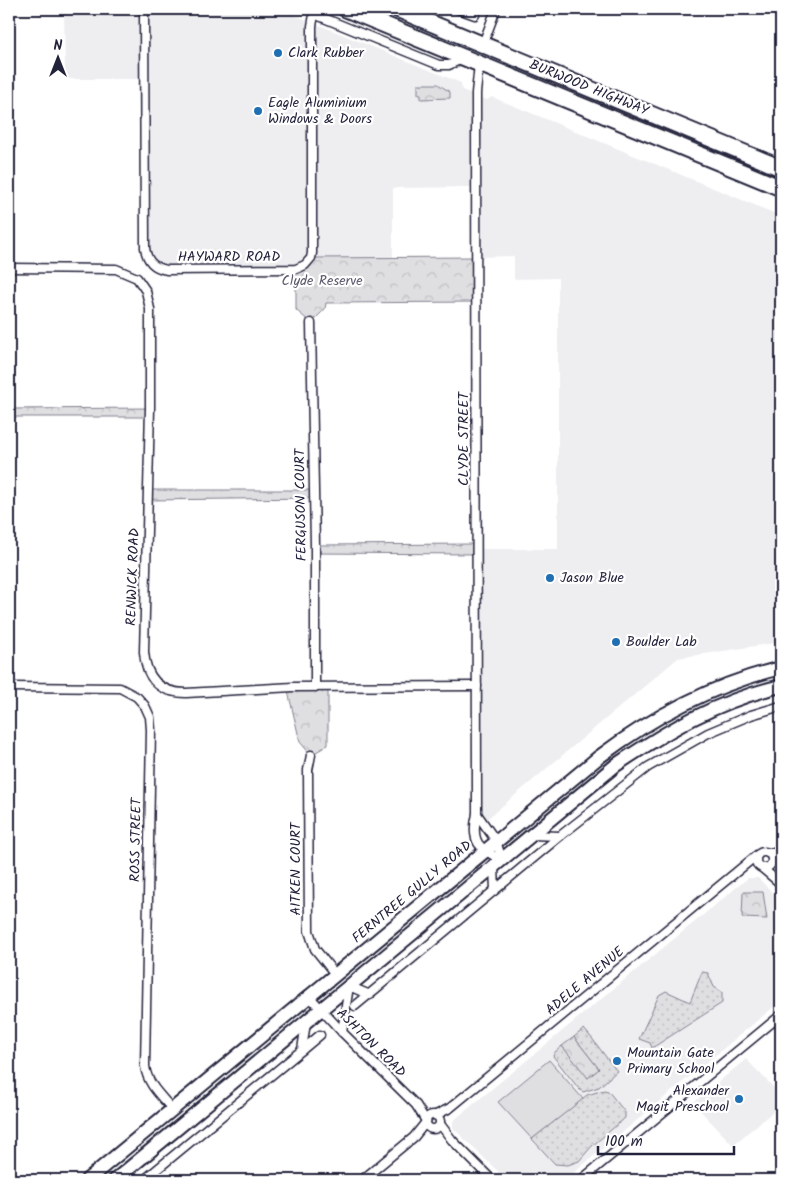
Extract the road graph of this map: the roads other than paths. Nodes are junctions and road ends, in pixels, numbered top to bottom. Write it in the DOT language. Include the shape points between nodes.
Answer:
graph roads {
  1 [pos="144,9"];
  2 [pos="346,9"];
  3 [pos="397,9"];
  4 [pos="458,9"];
  5 [pos="496,9"];
  6 [pos="315,11"];
  7 [pos="475,15"];
  8 [pos="483,44"];
  9 [pos="464,58"];
  10 [pos="479,64"];
  11 [pos="781,168"];
  12 [pos="781,188"];
  13 [pos="9,268"];
  14 [pos="311,323"];
  15 [pos="781,668"];
  16 [pos="9,686"];
  17 [pos="315,686"];
  18 [pos="477,686"];
  19 [pos="781,686"];
  20 [pos="780,705"];
  21 [pos="311,755"];
  22 [pos="478,814"];
  23 [pos="531,835"];
  24 [pos="560,836"];
  25 [pos="496,841"];
  26 [pos="484,852"];
  27 [pos="768,853"];
  28 [pos="781,853"];
  29 [pos="757,855"];
  30 [pos="781,859"];
  31 [pos="498,864"];
  32 [pos="771,864"];
  33 [pos="759,867"];
  34 [pos="735,872"];
  35 [pos="780,883"];
  36 [pos="495,890"];
  37 [pos="335,974"];
  38 [pos="349,986"];
  39 [pos="370,995"];
  40 [pos="309,996"];
  41 [pos="355,1006"];
  42 [pos="321,1010"];
  43 [pos="781,1015"];
  44 [pos="306,1022"];
  45 [pos="342,1032"];
  46 [pos="320,1035"];
  47 [pos="302,1050"];
  48 [pos="172,1109"];
  49 [pos="433,1122"];
  50 [pos="87,1180"];
  51 [pos="115,1180"];
  52 [pos="144,1180"];
  53 [pos="362,1180"];
  54 [pos="492,1180"];
  55 [pos="582,1180"];
  1 -- 6 [label="street, HAYWARD ROAD" via="145,248 151,263 166,270 292,270 311,258 312,26"];
  2 -- 9 [label="highway, BURWOOD HIGHWAY"];
  3 -- 8 [label="highway, BURWOOD HIGHWAY"];
  4 -- 7 [label="street"];
  5 -- 8 [label="street"];
  6 -- 9 [label="street" via="439,65 449,65"];
  8 -- 10 [label="highway"];
  8 -- 11 [label="highway, BURWOOD HIGHWAY"];
  9 -- 10 [label="highway, BURWOOD HIGHWAY"];
  10 -- 12 [label="highway, BURWOOD HIGHWAY"];
  10 -- 18 [label="street, CLYDE STREET" via="476,93"];
  13 -- 17 [label="street, RENWICK ROAD" via="116,268 136,278 146,291 150,309 150,408 144,652 151,678 164,689 176,693"];
  14 -- 17 [label="street, FERGUSON COURT"];
  15 -- 25 [label="main road, FERNTREE GULLY ROAD" via="709,692 652,722 586,767"];
  16 -- 48 [label="street, ROSS STREET" via="120,688 137,697 148,711 151,730 145,1066 152,1086"];
  17 -- 18 [label="street, RENWICK ROAD"];
  18 -- 22 [label="street, CLYDE STREET"];
  19 -- 23 [label="main road" via="727,702 660,735 616,765"];
  20 -- 24 [label="street" via="730,723 664,757"];
  21 -- 37 [label="street, AITKEN COURT" via="308,770 309,931 315,949"];
  22 -- 25 [label="street"];
  22 -- 26 [label="street, CLYDE STREET" via="476,840"];
  23 -- 24 [label="street"];
  23 -- 31 [label="main road"];
  24 -- 36 [label="street"];
  25 -- 26 [label="main road, FERNTREE GULLY ROAD"];
  25 -- 31 [label="street"];
  26 -- 31 [label="street"];
  26 -- 37 [label="main road, FERNTREE GULLY ROAD"];
  27 -- 28 [label="street"];
  27 -- 29 [label="street"];
  27 -- 32 [label="street" via="772,858"];
  29 -- 33 [label="street"];
  29 -- 34 [label="street, ADELE AVENUE"];
  30 -- 32 [label="street"];
  31 -- 36 [label="street"];
  31 -- 38 [label="main road"];
  32 -- 33 [label="street" via="766,868"];
  32 -- 35 [label="street"];
  33 -- 34 [label="street, ADELE AVENUE"];
  33 -- 35 [label="street"];
  34 -- 49 [label="street, ADELE AVENUE"];
  36 -- 39 [label="street"];
  37 -- 40 [label="main road, FERNTREE GULLY ROAD"];
  38 -- 39 [label="street"];
  38 -- 42 [label="main road"];
  38 -- 45 [label="street"];
  39 -- 41 [label="street"];
  40 -- 42 [label="street, ASHTON ROAD"];
  40 -- 48 [label="main road, FERNTREE GULLY ROAD"];
  42 -- 44 [label="main road"];
  42 -- 45 [label="street, ASHTON ROAD"];
  43 -- 55 [label="street"];
  44 -- 47 [label="street"];
  44 -- 51 [label="main road"];
  45 -- 49 [label="street, ASHTON ROAD"];
  46 -- 47 [label="street"];
  47 -- 52 [label="street"];
  48 -- 50 [label="main road, FERNTREE GULLY ROAD"];
  49 -- 53 [label="street, ADELE AVENUE"];
  49 -- 54 [label="street, ASHTON ROAD"];
}
